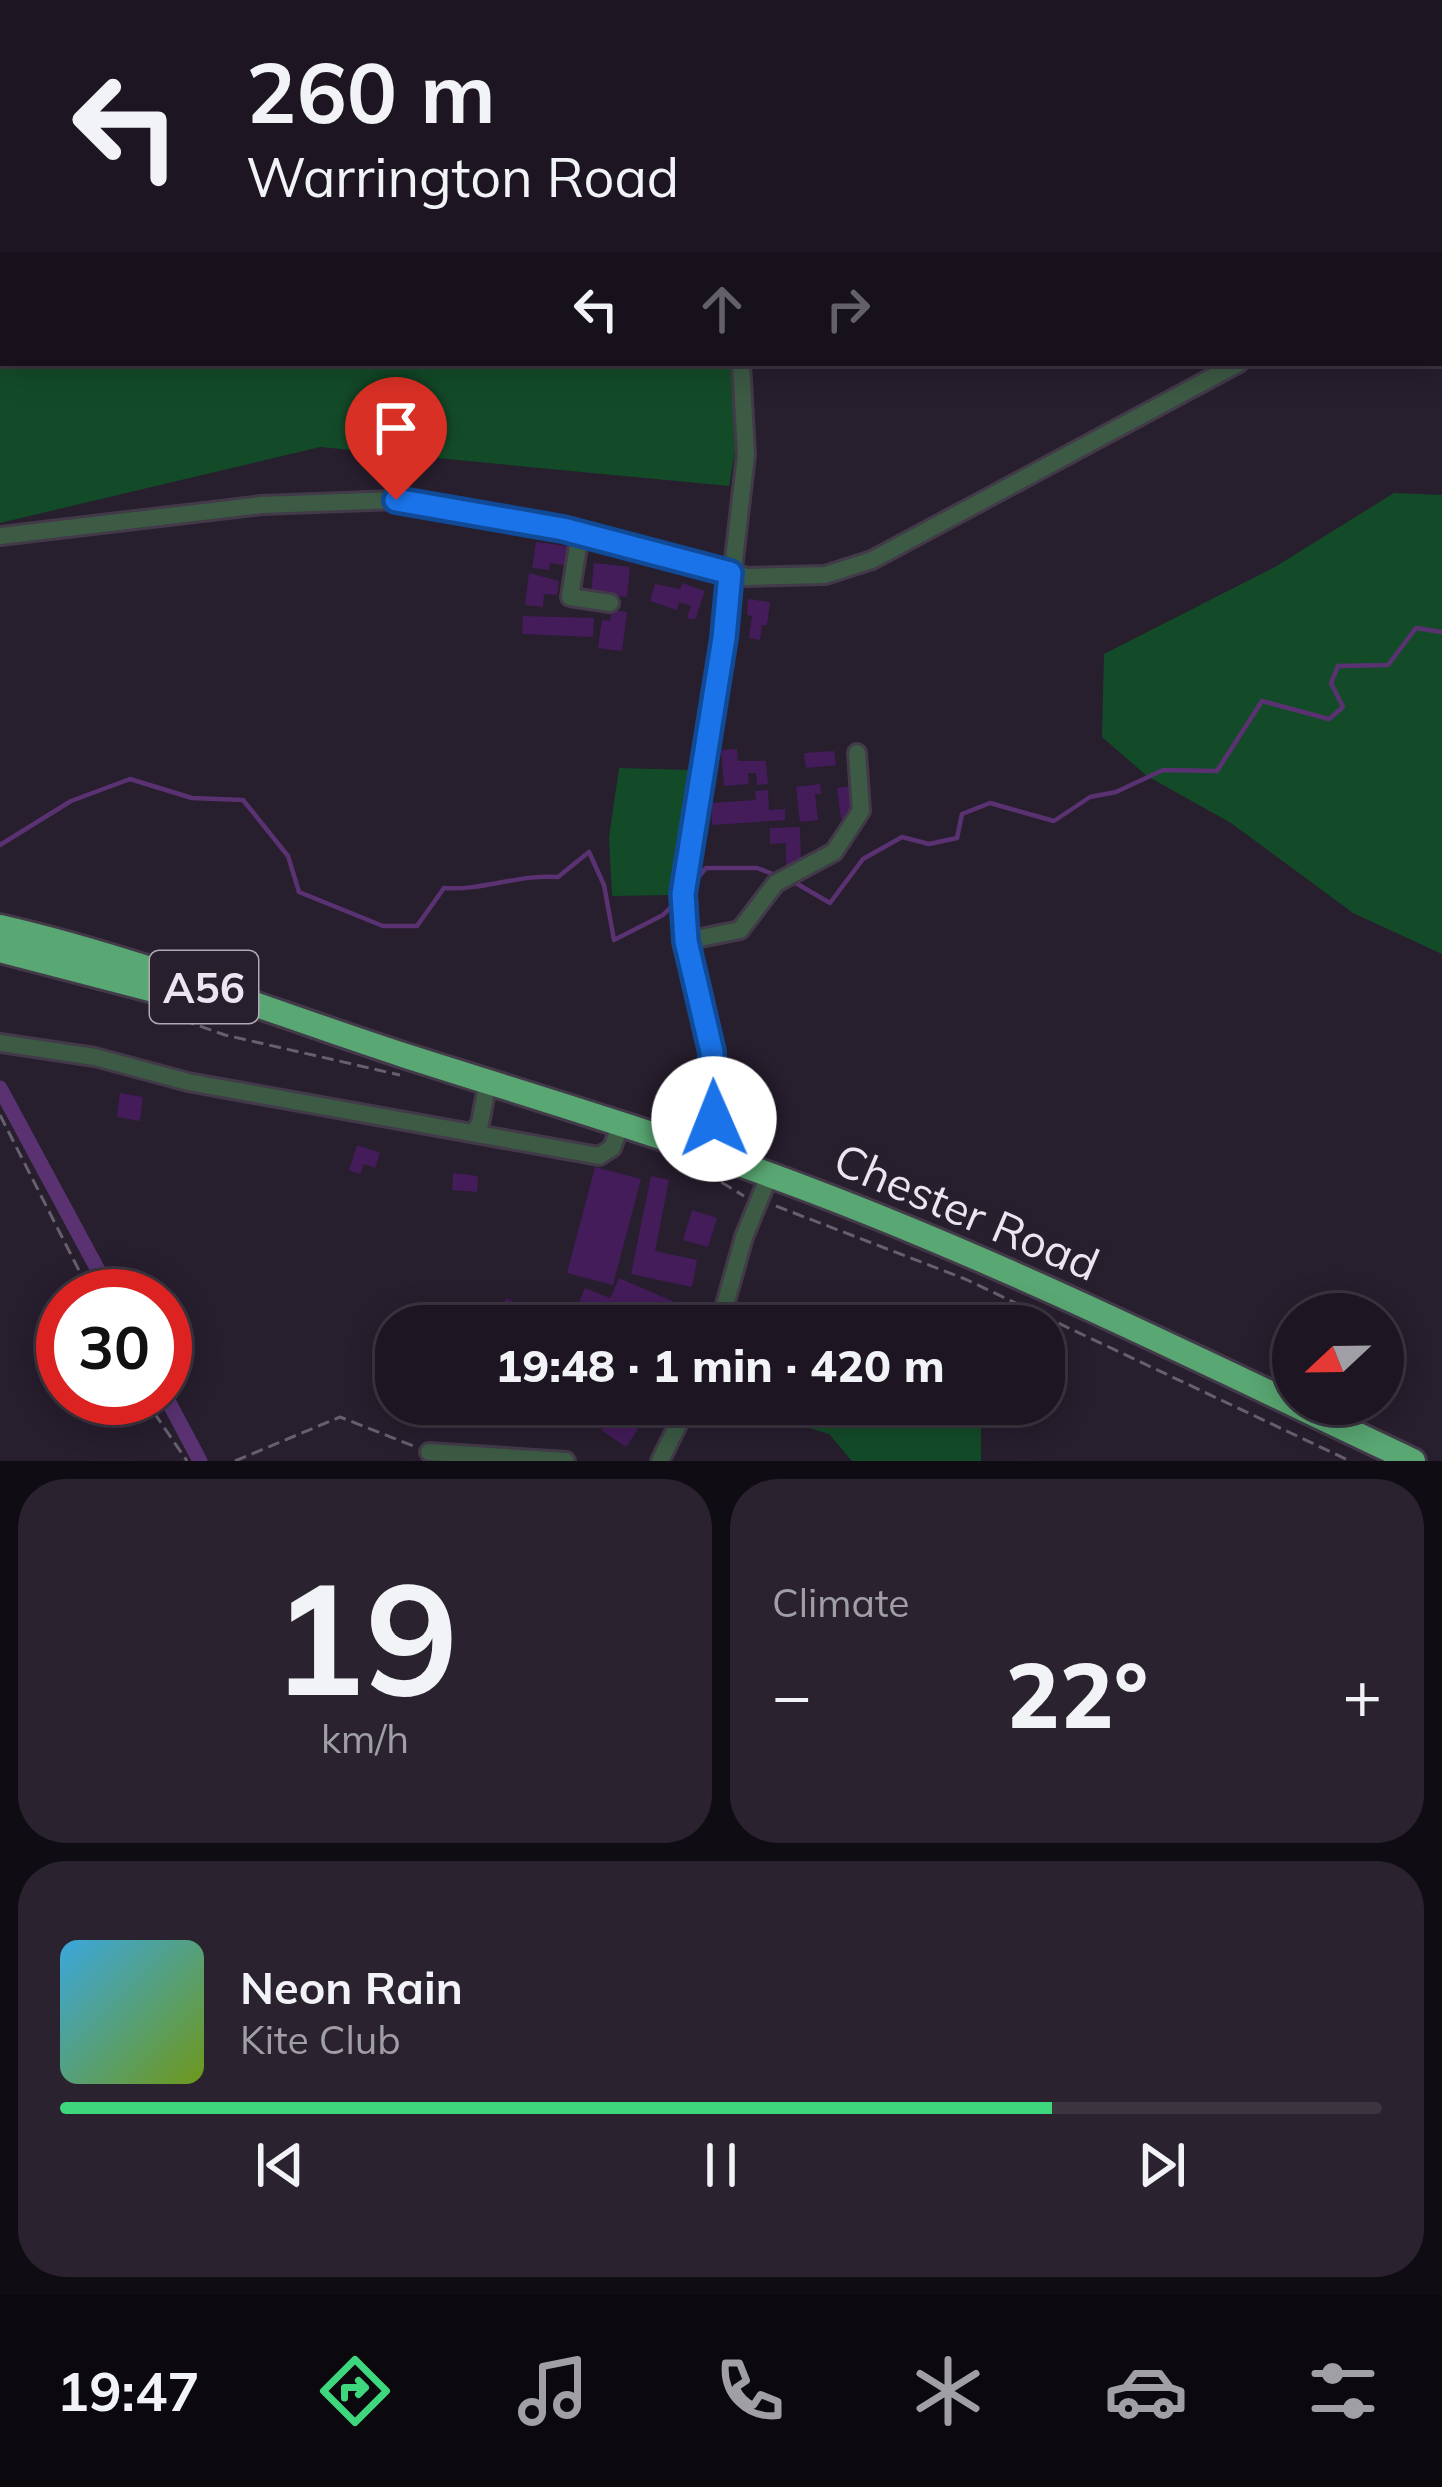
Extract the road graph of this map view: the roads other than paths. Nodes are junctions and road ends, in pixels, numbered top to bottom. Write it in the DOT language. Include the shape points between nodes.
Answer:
graph roads {
  1 [pos="741,366"];
  2 [pos="1233,366"];
  3 [pos="580,533"];
  4 [pos="0,536"];
  5 [pos="730,573"];
  6 [pos="610,603"];
  7 [pos="857,753"];
  8 [pos="0,927"];
  9 [pos="686,941"];
  10 [pos="0,950"];
  11 [pos="0,1043"];
  12 [pos="403,1065"];
  13 [pos="488,1081"];
  14 [pos="621,1123"];
  15 [pos="473,1132"];
  16 [pos="703,1152"];
  17 [pos="769,1176"];
  18 [pos="725,1305"];
  19 [pos="678,1425"];
  20 [pos="429,1452"];
  21 [pos="566,1461"];
  22 [pos="660,1461"];
  23 [pos="1413,1461"];
  1 -- 5 [label="street" via="746,455"];
  2 -- 5 [label="street" via="856,567 793,578"];
  3 -- 4 [label="street" via="396,500 262,505"];
  3 -- 5 [label="street"];
  3 -- 6 [label="street" via="570,597"];
  5 -- 9 [label="street" via="683,894"];
  7 -- 9 [label="street" via="861,811 833,852 776,883 740,929"];
  8 -- 12 [label="highway, Chester Road / A56" via="88,947"];
  9 -- 16 [label="street" via="712,1052 714,1119"];
  10 -- 12 [label="highway, Chester Road / A56"];
  11 -- 15 [label="street"];
  12 -- 13 [label="highway, Chester Road / A56"];
  13 -- 14 [label="highway, Chester Road / A56"];
  13 -- 15 [label="street"];
  14 -- 15 [label="street" via="604,1155"];
  14 -- 16 [label="highway, Chester Road / A56"];
  16 -- 17 [label="highway, Chester Road / A56"];
  17 -- 18 [label="street"];
  17 -- 23 [label="highway, Chester Road / A56" via="1035,1282"];
  19 -- 22 [label="street"];
  20 -- 21 [label="street"];
}
